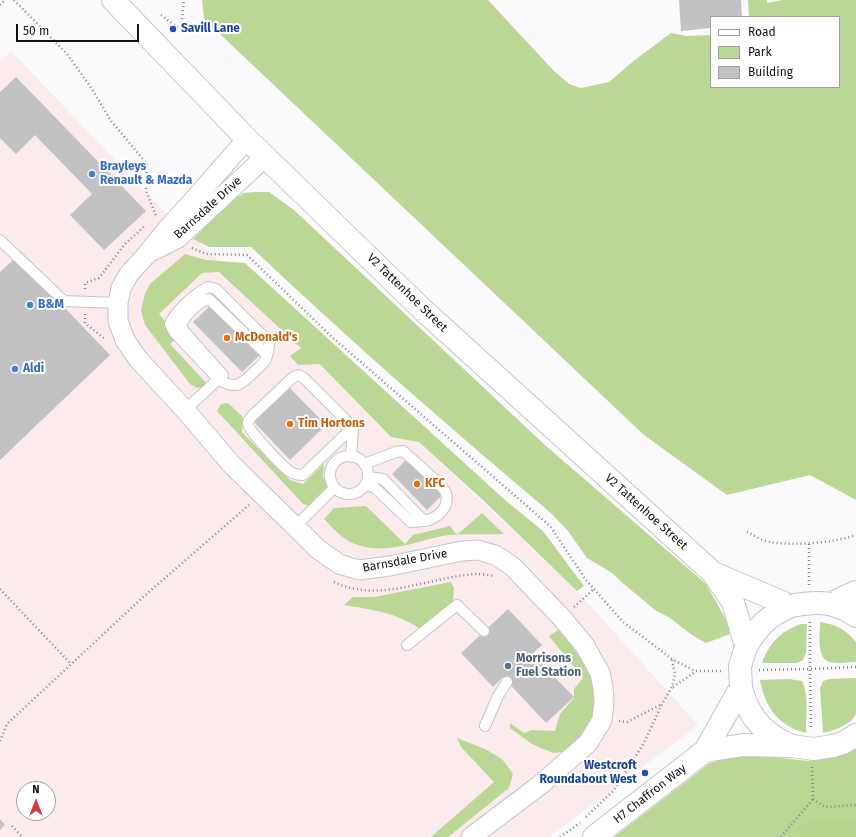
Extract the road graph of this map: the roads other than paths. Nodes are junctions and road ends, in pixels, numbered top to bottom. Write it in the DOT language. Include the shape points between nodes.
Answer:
graph roads {
  1 [pos="113,0"];
  2 [pos="247,139"];
  3 [pos="265,157"];
  4 [pos="0,240"];
  5 [pos="148,253"];
  6 [pos="118,304"];
  7 [pos="219,380"];
  8 [pos="185,410"];
  9 [pos="353,427"];
  10 [pos="351,457"];
  11 [pos="364,464"];
  12 [pos="367,481"];
  13 [pos="334,488"];
  14 [pos="295,527"];
  15 [pos="713,573"];
  16 [pos="856,592"];
  17 [pos="830,604"];
  18 [pos="791,606"];
  19 [pos="856,616"];
  20 [pos="484,631"];
  21 [pos="407,645"];
  22 [pos="746,647"];
  23 [pos="508,682"];
  24 [pos="741,687"];
  25 [pos="485,726"];
  26 [pos="849,740"];
  27 [pos="793,746"];
  28 [pos="705,751"];
  29 [pos="471,837"];
  30 [pos="594,837"];
  1 -- 2 [label="street, V2 Tattenhoe Street"];
  2 -- 3 [label="street, V2 Tattenhoe Street"];
  2 -- 5 [label="street, Barnsdale Drive"];
  3 -- 5 [label="street, Barnsdale Drive" via="178,238"];
  3 -- 15 [label="street, V2 Tattenhoe Street" via="423,310"];
  4 -- 6 [label="lane" via="64,301"];
  5 -- 6 [label="street, Barnsdale Drive" via="129,274 121,288"];
  6 -- 8 [label="street, Barnsdale Drive" via="118,320 125,340 138,359"];
  7 -- 7 [label="lane" via="174,332 170,324 173,316 208,287 216,289 269,342 265,361 244,383 226,384"];
  7 -- 8 [label="lane"];
  8 -- 14 [label="street, Barnsdale Drive" via="232,465"];
  9 -- 9 [label="lane" via="298,375 252,416 248,425 290,472 297,475 304,474"];
  9 -- 10 [label="lane"];
  10 -- 11 [label="lane"];
  10 -- 13 [label="lane" via="339,459 334,464 330,476"];
  11 -- 12 [label="lane"];
  11 -- 12 [label="lane" via="396,452 403,452 446,492 447,502 444,510 432,520 424,522 383,479"];
  12 -- 13 [label="lane" via="357,493 339,492"];
  13 -- 14 [label="lane"];
  14 -- 29 [label="street, Barnsdale Drive" via="318,549 339,564 359,570 462,551 478,550 495,555 512,566 562,618 585,646 600,672 604,703 602,720 588,743"];
  15 -- 18 [label="street, V2 Tattenhoe Street"];
  15 -- 22 [label="street, V2 Tattenhoe Street" via="732,602"];
  16 -- 17 [label="street"];
  17 -- 18 [label="street, bridge" via="817,602"];
  17 -- 19 [label="street"];
  18 -- 22 [label="street" via="776,612 764,621 753,633"];
  20 -- 21 [label="lane" via="457,605"];
  22 -- 24 [label="street, bridge" via="740,666"];
  23 -- 25 [label="lane" via="498,696"];
  24 -- 27 [label="street" via="754,719 771,736"];
  24 -- 28 [label="street"];
  26 -- 27 [label="street, bridge" via="813,749"];
  27 -- 28 [label="street" via="743,745"];
  28 -- 30 [label="street, H7 Chaffron Way"];
}
